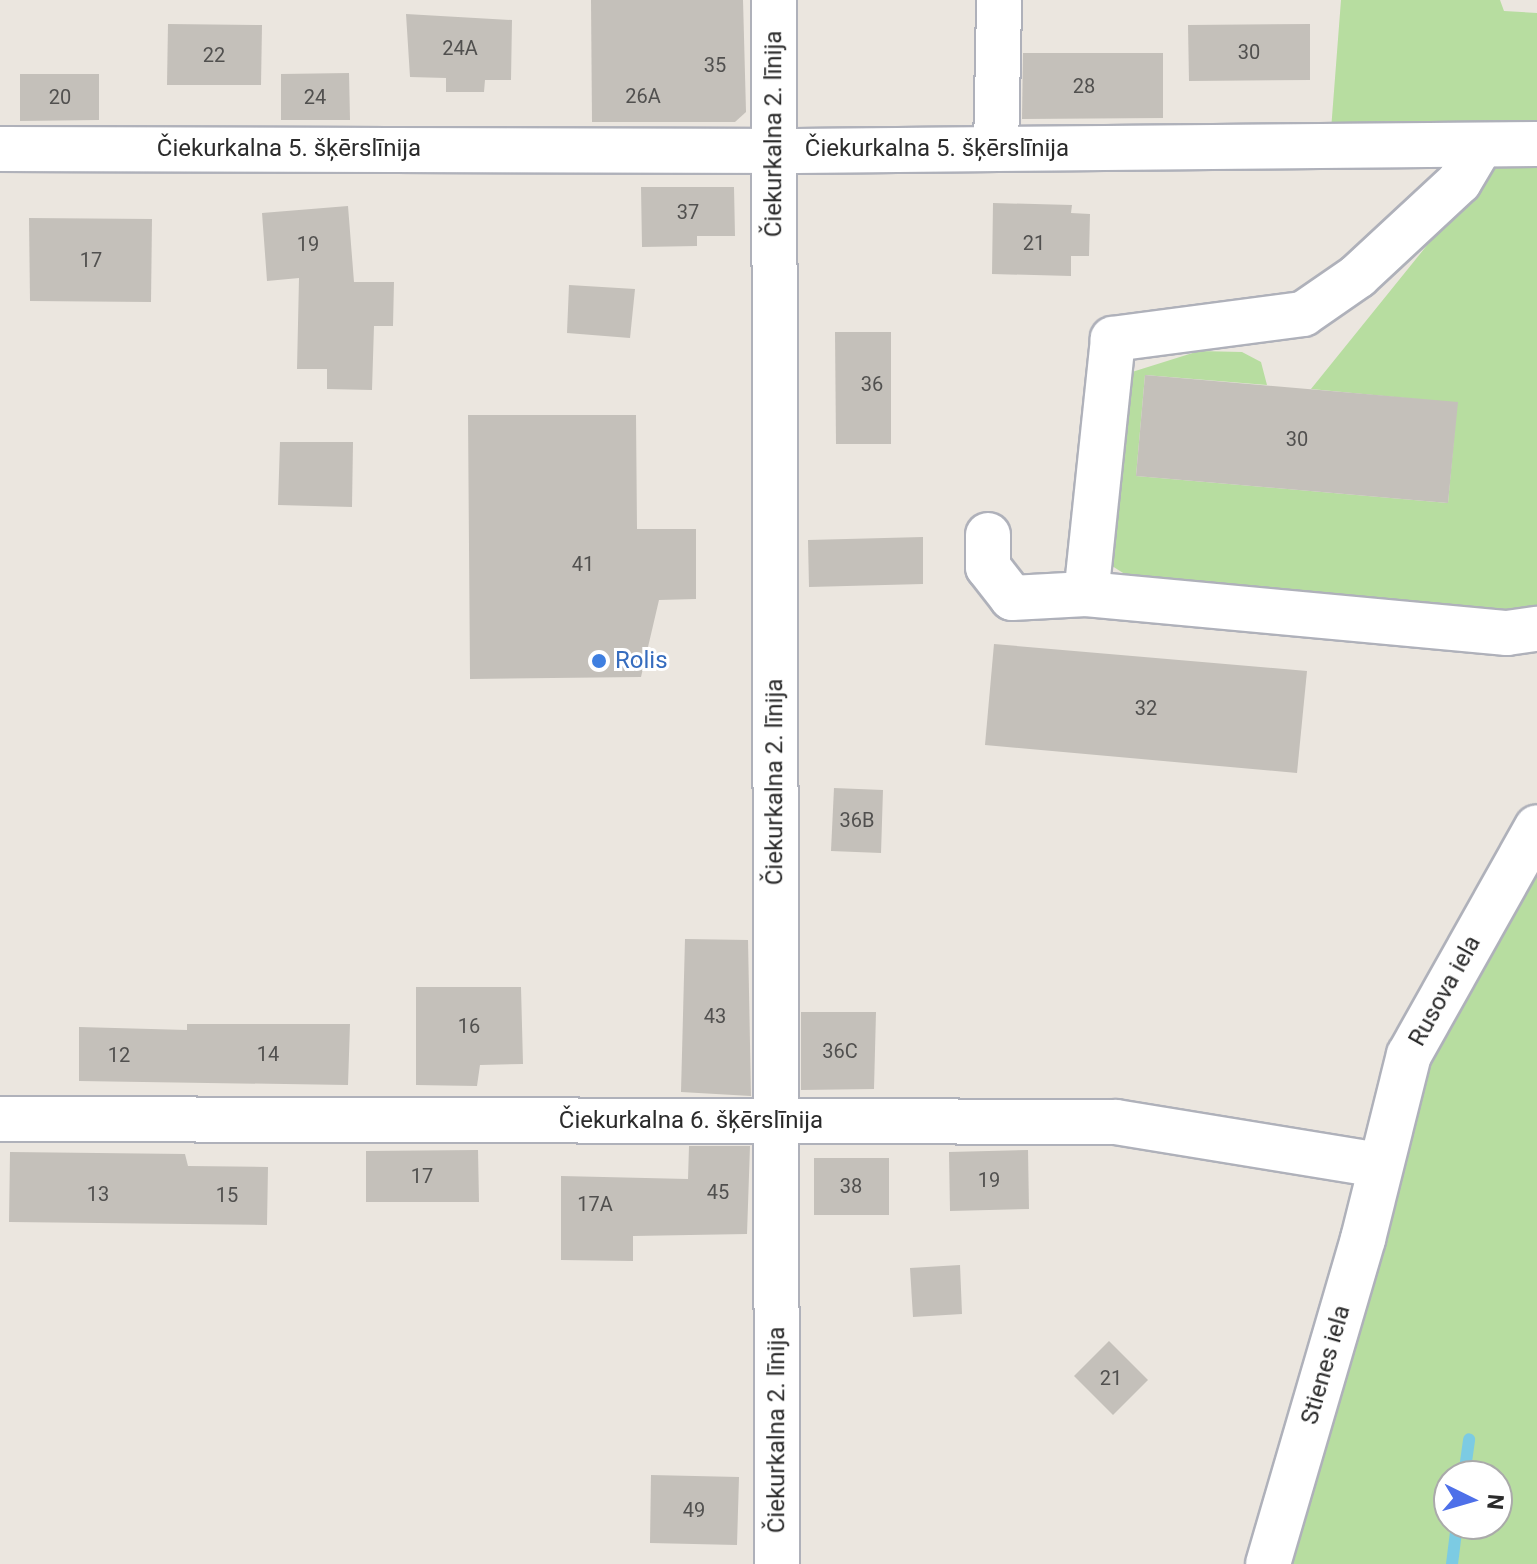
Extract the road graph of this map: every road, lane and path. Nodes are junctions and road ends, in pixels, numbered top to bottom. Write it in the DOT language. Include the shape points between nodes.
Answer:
graph roads {
  1 [pos="774,0"];
  2 [pos="999,0"];
  3 [pos="1537,144"];
  4 [pos="1481,145"];
  5 [pos="0,149"];
  6 [pos="996,149"];
  7 [pos="773,151"];
  8 [pos="988,535"];
  9 [pos="1086,594"];
  10 [pos="1537,629"];
  11 [pos="1537,827"];
  12 [pos="0,1119"];
  13 [pos="777,1121"];
  14 [pos="1378,1165"];
  15 [pos="777,1564"];
  16 [pos="1268,1564"];
  1 -- 7 [label="street, Čiekurkalna 2. līnija"];
  2 -- 6 [label="street"];
  3 -- 4 [label="street, Čiekurkalna 5. šķērslīnija"];
  4 -- 6 [label="street, Čiekurkalna 5. šķērslīnija"];
  4 -- 9 [label="street" via="1459,182 1358,276 1303,314 1113,339"];
  5 -- 7 [label="street, Čiekurkalna 5. šķērslīnija"];
  6 -- 7 [label="street, Čiekurkalna 5. šķērslīnija"];
  7 -- 13 [label="street, Čiekurkalna 2. līnija"];
  8 -- 9 [label="street" via="988,567 1012,598"];
  9 -- 10 [label="street" via="1507,633"];
  11 -- 14 [label="street, Rusova iela" via="1409,1055"];
  12 -- 13 [label="street, Čiekurkalna 6. šķērslīnija"];
  13 -- 14 [label="street, Čiekurkalna 6. šķērslīnija" via="1138,1123"];
  13 -- 15 [label="street, Čiekurkalna 2. līnija"];
  14 -- 16 [label="street, Stienes iela" via="1363,1239"];
}
